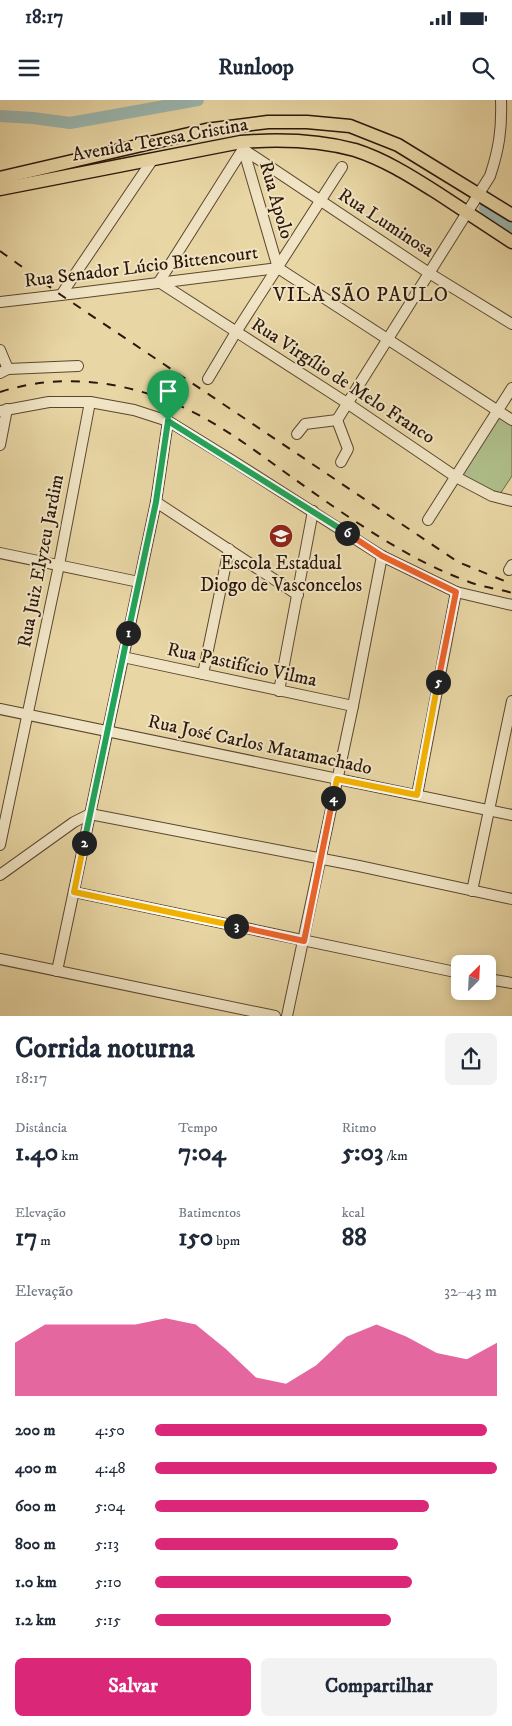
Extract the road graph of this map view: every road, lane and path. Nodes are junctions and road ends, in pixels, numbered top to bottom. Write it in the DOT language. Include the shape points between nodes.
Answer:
graph roads {
  1 [pos="502,100"];
  2 [pos="502,112"];
  3 [pos="512,118"];
  4 [pos="268,122"];
  5 [pos="213,129"];
  6 [pos="242,146"];
  7 [pos="153,159"];
  8 [pos="342,167"];
  9 [pos="0,178"];
  10 [pos="0,188"];
  11 [pos="479,194"];
  12 [pos="320,202"];
  13 [pos="467,212"];
  14 [pos="512,215"];
  15 [pos="512,242"];
  16 [pos="278,268"];
  17 [pos="429,272"];
  18 [pos="159,282"];
  19 [pos="61,295"];
  20 [pos="0,302"];
  21 [pos="512,324"];
  22 [pos="236,332"];
  23 [pos="387,338"];
  24 [pos="0,350"];
  25 [pos="78,366"];
  26 [pos="4,371"];
  27 [pos="208,379"];
  28 [pos="512,388"];
  29 [pos="90,402"];
  30 [pos="347,404"];
  31 [pos="3,410"];
  32 [pos="498,411"];
  33 [pos="337,420"];
  34 [pos="512,420"];
  35 [pos="168,421"];
  36 [pos="297,434"];
  37 [pos="0,445"];
  38 [pos="342,462"];
  39 [pos="456,477"];
  40 [pos="512,501"];
  41 [pos="156,502"];
  42 [pos="313,511"];
  43 [pos="428,520"];
  44 [pos="229,549"];
  45 [pos="0,553"];
  46 [pos="382,556"];
  47 [pos="59,565"];
  48 [pos="139,582"];
  49 [pos="456,592"];
  50 [pos="298,595"];
  51 [pos="512,605"];
  52 [pos="123,657"];
  53 [pos="203,674"];
  54 [pos="279,691"];
  55 [pos="512,701"];
  56 [pos="352,706"];
  57 [pos="0,709"];
  58 [pos="27,715"];
  59 [pos="108,732"];
  60 [pos="337,779"];
  61 [pos="417,795"];
  62 [pos="489,810"];
  63 [pos="90,814"];
  64 [pos="512,815"];
  65 [pos="0,844"];
  66 [pos="321,859"];
  67 [pos="0,874"];
  68 [pos="472,891"];
  69 [pos="74,892"];
  70 [pos="512,899"];
  71 [pos="304,941"];
  72 [pos="0,960"];
  73 [pos="57,971"];
  74 [pos="451,971"];
  75 [pos="496,980"];
  76 [pos="512,983"];
  77 [pos="275,1016"];
  78 [pos="287,1016"];
  1 -- 2 [label="street"];
  2 -- 3 [label="street"];
  2 -- 11 [label="street" via="498,150 490,176"];
  4 -- 5 [label="main road, Avenida Teresa Cristina"];
  4 -- 6 [label="main road" via="250,132"];
  4 -- 11 [label="main road, Avenida Teresa Cristina" via="350,126 398,145"];
  5 -- 6 [label="main road" via="230,135"];
  5 -- 9 [label="main road, Avenida Teresa Cristina"];
  6 -- 7 [label="main road, Avenida Teresa Cristina"];
  6 -- 12 [label="street, Rua Luminosa"];
  6 -- 13 [label="main road, Avenida Teresa Cristina" via="279,140 354,150 398,168"];
  6 -- 16 [label="street, Rua Apolo"];
  6 -- 18 [label="street"];
  7 -- 10 [label="main road, Avenida Teresa Cristina"];
  7 -- 19 [label="street"];
  8 -- 12 [label="street"];
  11 -- 13 [label="street"];
  11 -- 14 [label="main road, Avenida Teresa Cristina"];
  12 -- 16 [label="street"];
  12 -- 17 [label="street, Rua Luminosa"];
  13 -- 15 [label="main road, Avenida Teresa Cristina"];
  13 -- 17 [label="street"];
  16 -- 18 [label="street, Rua Senador Lúcio Bittencourt"];
  16 -- 22 [label="street"];
  16 -- 23 [label="street, Rua Senador Lúcio Bittencourt"];
  17 -- 21 [label="street, Rua Luminosa"];
  17 -- 23 [label="street"];
  18 -- 19 [label="street, Rua Senador Lúcio Bittencourt"];
  18 -- 22 [label="street, Rua Virgílio de Melo Franco"];
  19 -- 20 [label="street, Rua Senador Lúcio Bittencourt"];
  22 -- 27 [label="street"];
  22 -- 30 [label="street, Rua Virgílio de Melo Franco"];
  23 -- 30 [label="street"];
  23 -- 32 [label="street, Rua Senador Lúcio Bittencourt"];
  24 -- 26 [label="street"];
  25 -- 26 [label="street"];
  28 -- 32 [label="street"];
  29 -- 31 [label="street" via="49,402"];
  29 -- 35 [label="street" via="134,410"];
  29 -- 47 [label="street, Rua Juiz Elyzeu Jardim"];
  30 -- 33 [label="street"];
  30 -- 39 [label="street, Rua Virgílio de Melo Franco"];
  31 -- 37 [label="street"];
  32 -- 34 [label="street, Rua Senador Lúcio Bittencourt"];
  32 -- 39 [label="street"];
  33 -- 36 [label="street" via="305,424"];
  33 -- 38 [label="street" via="348,448"];
  35 -- 41 [label="street"];
  35 -- 42 [label="street"];
  39 -- 40 [label="street, Rua Virgílio de Melo Franco" via="492,496"];
  39 -- 43 [label="street"];
  41 -- 44 [label="street"];
  41 -- 48 [label="street"];
  42 -- 46 [label="street"];
  42 -- 50 [label="street"];
  44 -- 50 [label="street"];
  44 -- 53 [label="street"];
  45 -- 47 [label="street"];
  46 -- 49 [label="street"];
  46 -- 56 [label="street"];
  47 -- 48 [label="street"];
  47 -- 58 [label="street, Rua Juiz Elyzeu Jardim"];
  48 -- 52 [label="street"];
  49 -- 51 [label="street"];
  49 -- 61 [label="street"];
  50 -- 54 [label="street"];
  52 -- 53 [label="street, Rua Pastifício Vilma"];
  52 -- 59 [label="street"];
  53 -- 54 [label="street, Rua Pastifício Vilma"];
  54 -- 56 [label="street, Rua Pastifício Vilma"];
  55 -- 62 [label="street"];
  56 -- 60 [label="street"];
  57 -- 58 [label="street, Rua José Carlos Matamachado"];
  58 -- 59 [label="street, Rua José Carlos Matamachado"];
  58 -- 65 [label="street, Rua Juiz Elyzeu Jardim"];
  59 -- 60 [label="street, Rua José Carlos Matamachado"];
  59 -- 63 [label="street"];
  60 -- 61 [label="street, Rua José Carlos Matamachado"];
  60 -- 66 [label="street"];
  61 -- 62 [label="street, Rua José Carlos Matamachado"];
  62 -- 64 [label="street, Rua José Carlos Matamachado"];
  62 -- 68 [label="street"];
  63 -- 66 [label="street"];
  63 -- 67 [label="street"];
  63 -- 69 [label="street"];
  66 -- 68 [label="street"];
  66 -- 71 [label="street"];
  68 -- 70 [label="street"];
  69 -- 71 [label="street"];
  69 -- 73 [label="street"];
  71 -- 74 [label="street"];
  71 -- 78 [label="street"];
  72 -- 73 [label="street"];
  73 -- 77 [label="street"];
  75 -- 76 [label="street"];
}
